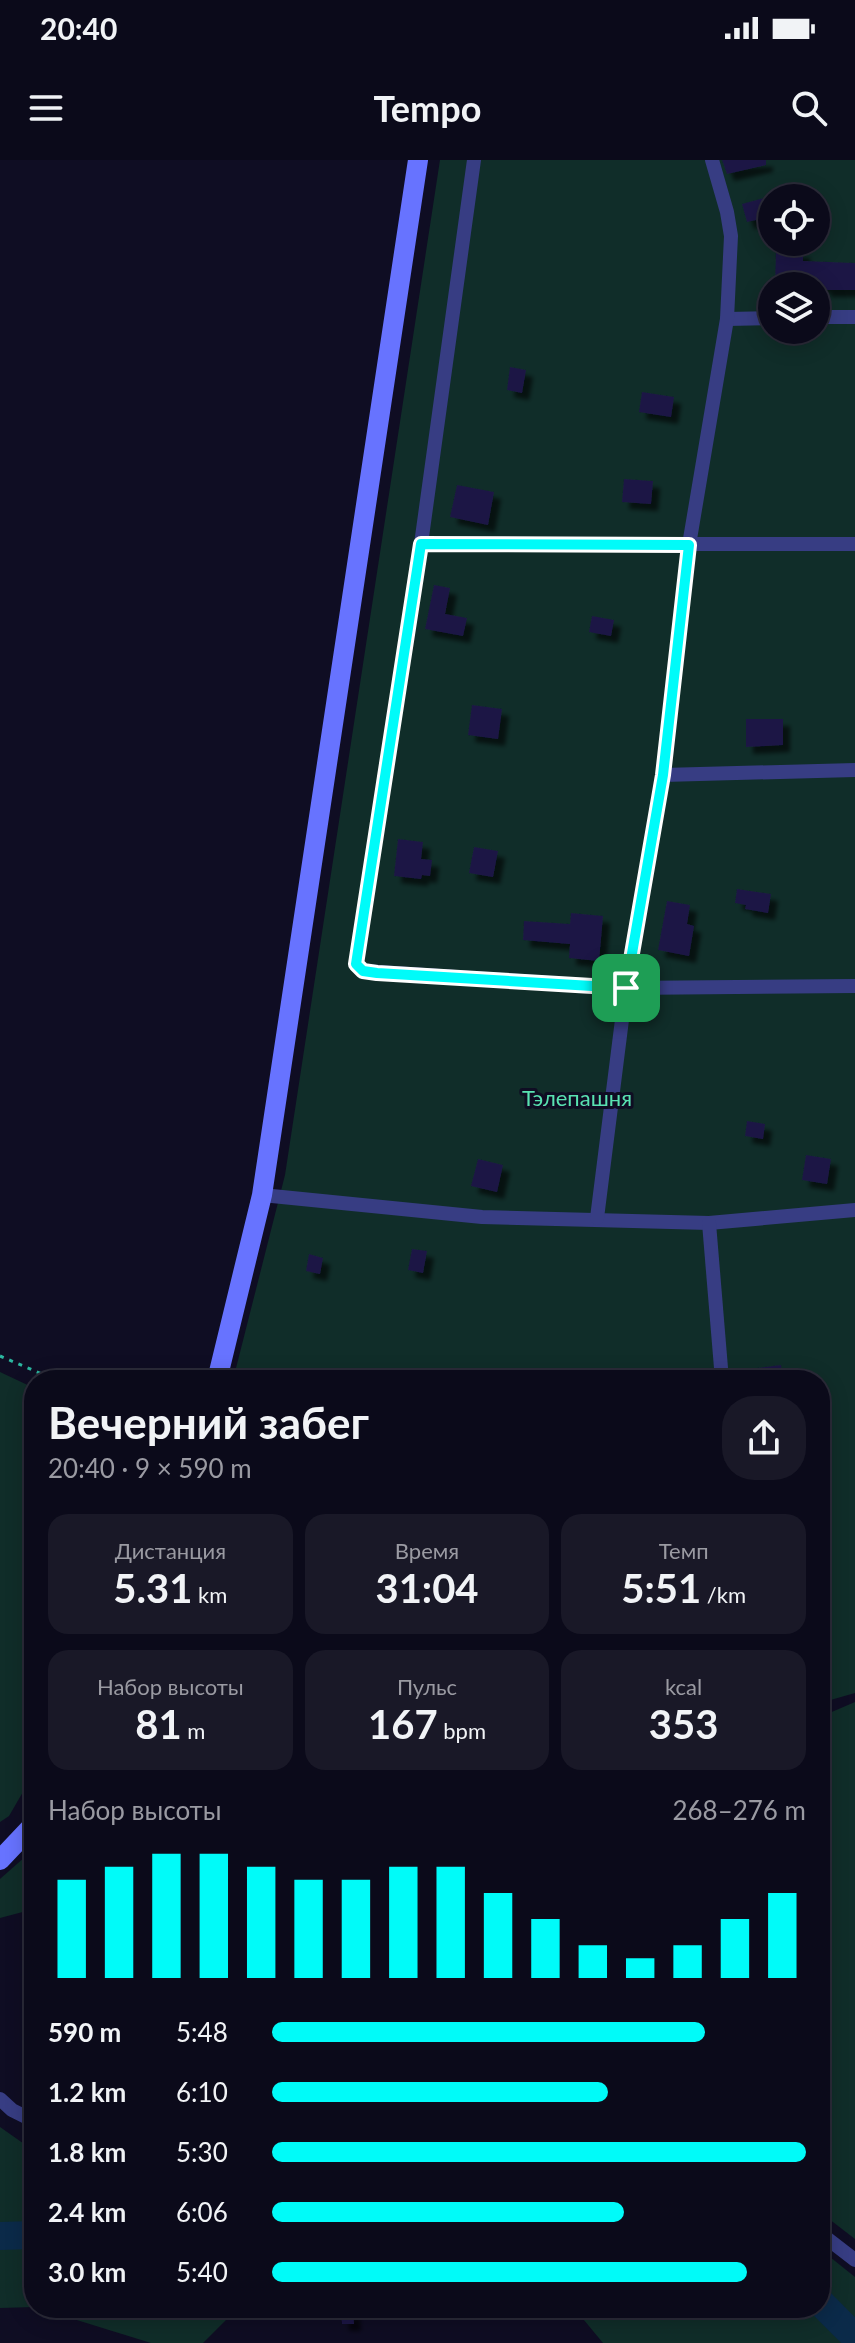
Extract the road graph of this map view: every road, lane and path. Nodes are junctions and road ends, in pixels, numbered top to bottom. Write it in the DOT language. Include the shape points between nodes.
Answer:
graph roads {
  1 [pos="418,160"];
  2 [pos="474,160"];
  3 [pos="712,160"];
  4 [pos="830,317"];
  5 [pos="855,317"];
  6 [pos="758,318"];
  7 [pos="727,319"];
  8 [pos="421,544"];
  9 [pos="855,544"];
  10 [pos="689,545"];
  11 [pos="855,770"];
  12 [pos="663,775"];
  13 [pos="855,986"];
  14 [pos="626,988"];
  15 [pos="262,1195"];
  16 [pos="855,1210"];
  17 [pos="597,1218"];
  18 [pos="709,1223"];
  19 [pos="0,1356"];
  20 [pos="33,1370"];
  21 [pos="219,1370"];
  22 [pos="721,1370"];
  23 [pos="24,1835"];
  24 [pos="0,1860"];
  25 [pos="0,2099"];
  26 [pos="24,2116"];
  27 [pos="830,2241"];
  28 [pos="855,2260"];
  1 -- 15 [label="street"];
  2 -- 8 [label="street"];
  3 -- 7 [label="street" via="731,236"];
  4 -- 5 [label="street"];
  6 -- 7 [label="street"];
  7 -- 10 [label="street"];
  8 -- 10 [label="street"];
  8 -- 14 [label="street" via="356,964 377,973"];
  9 -- 10 [label="street"];
  10 -- 12 [label="street"];
  11 -- 12 [label="street"];
  12 -- 14 [label="street"];
  13 -- 14 [label="street"];
  14 -- 17 [label="street"];
  15 -- 17 [label="street" via="482,1217"];
  15 -- 21 [label="street"];
  16 -- 18 [label="street"];
  17 -- 18 [label="street"];
  18 -- 22 [label="street"];
  19 -- 20 [label="path"];
  23 -- 24 [label="street"];
  25 -- 26 [label="street"];
  27 -- 28 [label="street"];
}
